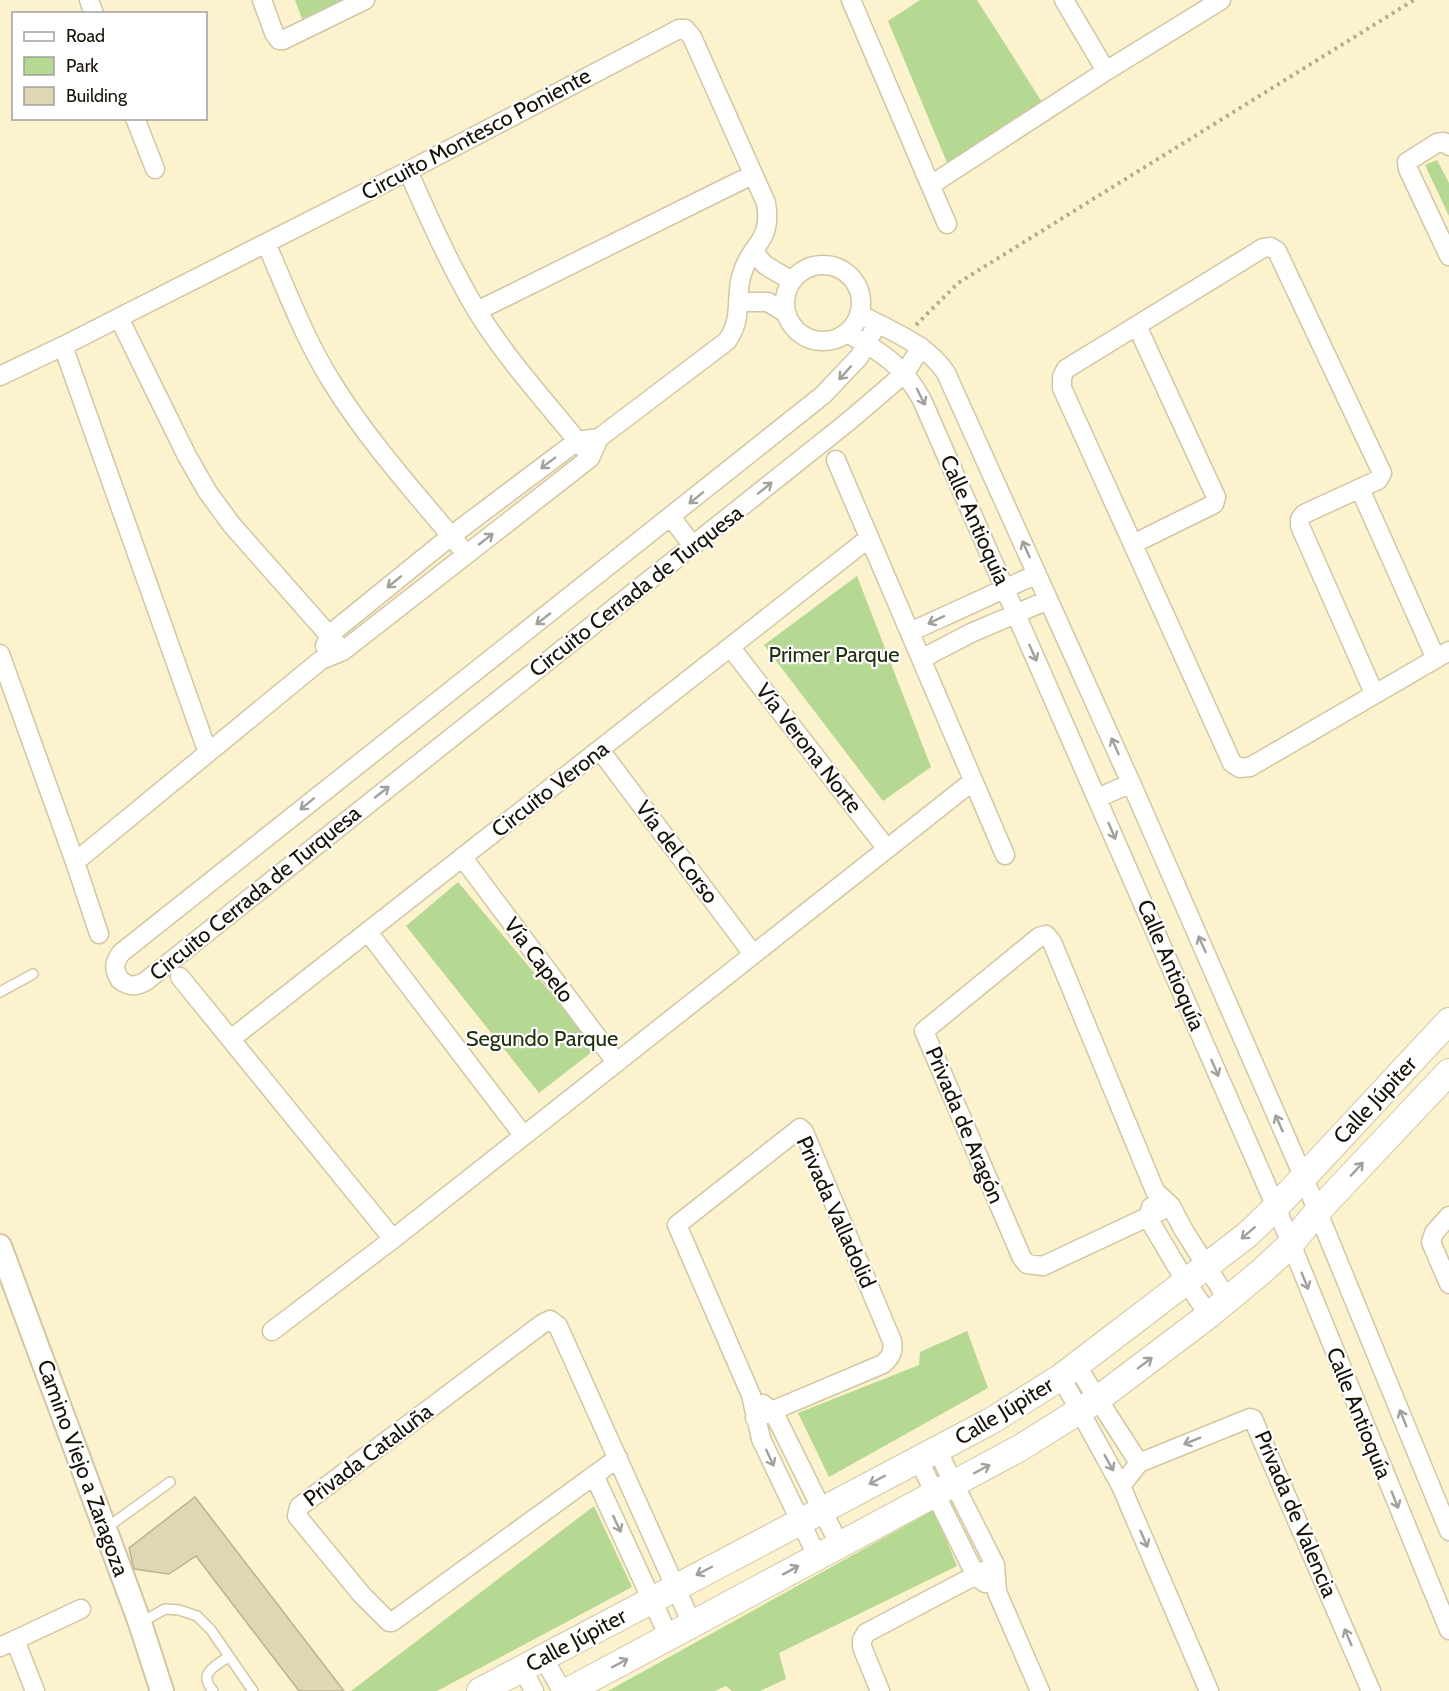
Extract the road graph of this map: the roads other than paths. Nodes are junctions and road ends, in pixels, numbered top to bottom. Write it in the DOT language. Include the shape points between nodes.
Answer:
graph roads {
  1 [pos="262,0"];
  2 [pos="365,0"];
  3 [pos="851,0"];
  4 [pos="1064,0"];
  5 [pos="1221,0"];
  6 [pos="1106,71"];
  7 [pos="136,120"];
  8 [pos="1449,146"];
  9 [pos="155,170"];
  10 [pos="408,171"];
  11 [pos="752,175"];
  12 [pos="931,185"];
  13 [pos="947,224"];
  14 [pos="266,243"];
  15 [pos="753,251"];
  16 [pos="1449,256"];
  17 [pos="792,281"];
  18 [pos="738,302"];
  19 [pos="477,311"];
  20 [pos="787,314"];
  21 [pos="859,314"];
  22 [pos="119,318"];
  23 [pos="877,324"];
  24 [pos="1137,326"];
  25 [pos="847,333"];
  26 [pos="867,344"];
  27 [pos="63,346"];
  28 [pos="921,347"];
  29 [pos="905,373"];
  30 [pos="0,376"];
  31 [pos="599,438"];
  32 [pos="577,441"];
  33 [pos="590,458"];
  34 [pos="836,460"];
  35 [pos="1360,489"];
  36 [pos="671,517"];
  37 [pos="451,536"];
  38 [pos="869,538"];
  39 [pos="1133,544"];
  40 [pos="693,546"];
  41 [pos="466,554"];
  42 [pos="1037,574"];
  43 [pos="1005,588"];
  44 [pos="1048,600"];
  45 [pos="1016,614"];
  46 [pos="910,632"];
  47 [pos="328,635"];
  48 [pos="731,648"];
  49 [pos="343,651"];
  50 [pos="0,654"];
  51 [pos="1442,655"];
  52 [pos="921,658"];
  53 [pos="321,660"];
  54 [pos="1374,693"];
  55 [pos="600,750"];
  56 [pos="208,753"];
  57 [pos="973,781"];
  58 [pos="1131,783"];
  59 [pos="1098,798"];
  60 [pos="887,849"];
  61 [pos="1005,855"];
  62 [pos="462,858"];
  63 [pos="75,862"];
  64 [pos="368,932"];
  65 [pos="99,934"];
  66 [pos="753,954"];
  67 [pos="33,974"];
  68 [pos="180,977"];
  69 [pos="0,992"];
  70 [pos="1449,1021"];
  71 [pos="231,1039"];
  72 [pos="616,1062"];
  73 [pos="1449,1072"];
  74 [pos="523,1135"];
  75 [pos="1303,1176"];
  76 [pos="1155,1191"];
  77 [pos="1171,1206"];
  78 [pos="1275,1207"];
  79 [pos="1317,1212"];
  80 [pos="1449,1216"];
  81 [pos="1148,1218"];
  82 [pos="393,1239"];
  83 [pos="1290,1245"];
  84 [pos="0,1246"];
  85 [pos="1206,1266"];
  86 [pos="1186,1282"];
  87 [pos="1449,1284"];
  88 [pos="1219,1308"];
  89 [pos="272,1332"];
  90 [pos="1068,1371"];
  91 [pos="751,1395"];
  92 [pos="1089,1405"];
  93 [pos="772,1411"];
  94 [pos="755,1418"];
  95 [pos="928,1454"];
  96 [pos="618,1458"];
  97 [pos="1139,1463"];
  98 [pos="594,1475"];
  99 [pos="170,1482"];
  100 [pos="1121,1486"];
  101 [pos="945,1488"];
  102 [pos="811,1515"];
  103 [pos="105,1529"];
  104 [pos="1449,1530"];
  105 [pos="839,1544"];
  106 [pos="817,1556"];
  107 [pos="995,1565"];
  108 [pos="976,1576"];
  109 [pos="675,1587"];
  110 [pos="997,1592"];
  111 [pos="652,1599"];
  112 [pos="81,1609"];
  113 [pos="140,1623"];
  114 [pos="692,1624"];
  115 [pos="1449,1630"];
  116 [pos="669,1636"];
  117 [pos="7,1644"];
  118 [pos="228,1657"];
  119 [pos="533,1663"];
  120 [pos="35,1691"];
  121 [pos="162,1691"];
  122 [pos="213,1691"];
  123 [pos="253,1691"];
  124 [pos="480,1691"];
  125 [pos="534,1691"];
  126 [pos="562,1691"];
  127 [pos="568,1691"];
  128 [pos="880,1691"];
  129 [pos="1040,1691"];
  130 [pos="1209,1691"];
  131 [pos="1371,1691"];
  1 -- 2 [label="street" via="279,40"];
  3 -- 12 [label="street"];
  4 -- 6 [label="street"];
  5 -- 6 [label="street"];
  6 -- 12 [label="street"];
  7 -- 9 [label="street"];
  8 -- 16 [label="street" via="1437,143 1407,162"];
  10 -- 11 [label="street, Circuito Montesco Poniente" via="679,29 692,37"];
  10 -- 14 [label="street, Circuito Montesco Poniente"];
  10 -- 19 [label="street" via="437,237"];
  11 -- 15 [label="street, Circuito Montesco Poniente" via="766,203 768,218 766,230"];
  11 -- 19 [label="street"];
  12 -- 13 [label="street"];
  14 -- 22 [label="street, Circuito Montesco Poniente"];
  14 -- 37 [label="street" via="306,337 331,383"];
  15 -- 17 [label="street" via="765,265"];
  15 -- 18 [label="street, Circuito Montesco Poniente" via="741,277"];
  17 -- 20 [label="street" via="786,297"];
  17 -- 21 [label="street" via="801,271 814,266 840,268 858,288"];
  18 -- 20 [label="street" via="768,302"];
  18 -- 31 [label="street, Circuito Montesco Poniente" via="734,331 727,340"];
  19 -- 32 [label="street"];
  20 -- 25 [label="street" via="798,332 807,337 828,341"];
  21 -- 23 [label="street, Calle Antioquía"];
  21 -- 25 [label="street"];
  22 -- 27 [label="street, Circuito Montesco Poniente"];
  22 -- 47 [label="street" via="207,491"];
  23 -- 26 [label="street, Circuito Cerrada de Turquesa"];
  23 -- 28 [label="street, Calle Antioquía"];
  24 -- 35 [label="street" via="1263,248 1277,251 1382,473 1378,480"];
  24 -- 39 [label="street" via="1066,369 1062,377 1062,388"];
  24 -- 39 [label="street" via="1216,497 1214,504"];
  25 -- 26 [label="street, Calle Antioquía"];
  26 -- 29 [label="street, Calle Antioquía"];
  26 -- 36 [label="street, Circuito Cerrada de Turquesa, one-way" via="823,395"];
  27 -- 30 [label="street, Circuito Montesco Poniente"];
  27 -- 56 [label="street"];
  28 -- 29 [label="street, Circuito Cerrada de Turquesa"];
  42 -- 28 [label="street, Calle Antioquía, one-way" via="946,373"];
  40 -- 29 [label="street, Circuito Cerrada de Turquesa, one-way"];
  29 -- 43 [label="street, Calle Antioquía, one-way" via="922,400"];
  31 -- 32 [label="street"];
  31 -- 33 [label="street"];
  32 -- 33 [label="street"];
  32 -- 37 [label="street, one-way"];
  41 -- 33 [label="street, one-way"];
  34 -- 38 [label="street"];
  35 -- 51 [label="street"];
  35 -- 54 [label="street" via="1304,514 1300,526"];
  36 -- 40 [label="street"];
  36 -- 40 [label="street, Circuito Cerrada de Turquesa, one-way" via="121,953 114,967 120,980 130,986 146,981"];
  37 -- 41 [label="street"];
  37 -- 47 [label="street, one-way"];
  38 -- 46 [label="street"];
  38 -- 48 [label="street, Circuito Verona"];
  39 -- 54 [label="street" via="1232,763 1240,768 1250,767"];
  41 -- 49 [label="street"];
  42 -- 43 [label="street"];
  42 -- 44 [label="street, Calle Antioquía"];
  43 -- 45 [label="street, Calle Antioquía"];
  43 -- 46 [label="street, one-way"];
  44 -- 45 [label="street"];
  58 -- 44 [label="street, Calle Antioquía, one-way"];
  45 -- 52 [label="street"];
  45 -- 59 [label="street, Calle Antioquía, one-way"];
  46 -- 52 [label="street"];
  47 -- 49 [label="street"];
  47 -- 53 [label="street"];
  48 -- 55 [label="street, Circuito Verona"];
  48 -- 60 [label="street, Vía Verona Norte"];
  49 -- 53 [label="street"];
  50 -- 63 [label="street"];
  51 -- 54 [label="street"];
  52 -- 57 [label="street"];
  53 -- 56 [label="street"];
  55 -- 62 [label="street, Circuito Verona"];
  55 -- 66 [label="street, Vía del Corso"];
  56 -- 63 [label="street"];
  57 -- 60 [label="street"];
  57 -- 61 [label="street"];
  58 -- 59 [label="street"];
  75 -- 58 [label="street, Calle Antioquía, one-way"];
  59 -- 78 [label="street, Calle Antioquía, one-way"];
  60 -- 66 [label="street"];
  62 -- 64 [label="street, Circuito Verona"];
  62 -- 72 [label="street, Vía Capelo"];
  63 -- 65 [label="street"];
  64 -- 71 [label="street, Circuito Verona"];
  64 -- 74 [label="street"];
  66 -- 72 [label="street"];
  67 -- 69 [label="lane"];
  68 -- 71 [label="street"];
  70 -- 75 [label="main road, Calle Júpiter"];
  71 -- 82 [label="street"];
  72 -- 74 [label="street"];
  79 -- 73 [label="main road, Calle Júpiter, one-way"];
  74 -- 82 [label="street"];
  75 -- 78 [label="main road, Calle Júpiter"];
  75 -- 79 [label="street, Calle Antioquía"];
  76 -- 77 [label="street, Privada de Aragón"];
  76 -- 81 [label="street"];
  76 -- 81 [label="street, Privada de Aragón" via="1046,935 924,1030 1027,1264 1043,1266"];
  77 -- 81 [label="street, Privada de Aragón"];
  77 -- 85 [label="street, Privada de Aragón"];
  78 -- 83 [label="street, Calle Antioquía"];
  78 -- 85 [label="main road, Calle Júpiter, one-way" via="1247,1235"];
  79 -- 83 [label="main road, Calle Júpiter"];
  104 -- 79 [label="street, Calle Antioquía, one-way"];
  80 -- 87 [label="street" via="1431,1242"];
  81 -- 86 [label="street"];
  82 -- 89 [label="street"];
  83 -- 88 [label="main road, Calle Júpiter"];
  83 -- 115 [label="street, Calle Antioquía, one-way"];
  84 -- 103 [label="street, Camino Viejo a Zaragoza"];
  85 -- 86 [label="main road, Calle Júpiter"];
  85 -- 88 [label="street, Privada de Aragón"];
  86 -- 88 [label="street"];
  86 -- 90 [label="main road, Calle Júpiter"];
  92 -- 88 [label="main road, Calle Júpiter, one-way"];
  90 -- 92 [label="street"];
  90 -- 95 [label="main road, Calle Júpiter" via="991,1421"];
  91 -- 93 [label="street, Privada Valladolid"];
  91 -- 93 [label="street, Privada Valladolid" via="677,1225 800,1128 894,1347 883,1364"];
  91 -- 94 [label="street, Privada Valladolid"];
  92 -- 97 [label="street"];
  92 -- 100 [label="street, one-way"];
  101 -- 92 [label="main road, Calle Júpiter, one-way"];
  93 -- 94 [label="street, Privada Valladolid"];
  93 -- 102 [label="street, Privada Valladolid"];
  94 -- 102 [label="street, Privada Valladolid, one-way" via="761,1439"];
  95 -- 101 [label="street"];
  95 -- 102 [label="main road, Calle Júpiter, one-way"];
  96 -- 98 [label="street, Privada Cataluña"];
  96 -- 98 [label="street, Privada Cataluña" via="558,1326 550,1320 299,1507 297,1516 362,1595 392,1622"];
  96 -- 109 [label="street, Privada Cataluña"];
  97 -- 100 [label="street, Privada de Valencia"];
  131 -- 97 [label="street, Privada de Valencia, one-way" via="1254,1419"];
  98 -- 111 [label="street, one-way"];
  99 -- 103 [label="lane"];
  100 -- 130 [label="street, one-way"];
  101 -- 105 [label="main road, Calle Júpiter"];
  101 -- 107 [label="street"];
  101 -- 108 [label="street"];
  102 -- 105 [label="street, Privada Valladolid"];
  102 -- 106 [label="street, Privada Valladolid"];
  102 -- 109 [label="main road, Calle Júpiter, one-way"];
  103 -- 113 [label="street, Camino Viejo a Zaragoza"];
  105 -- 106 [label="main road, Calle Júpiter"];
  114 -- 106 [label="main road, Calle Júpiter, one-way"];
  107 -- 108 [label="street"];
  107 -- 110 [label="street"];
  108 -- 110 [label="street"];
  108 -- 128 [label="street" via="866,1633 862,1647"];
  109 -- 111 [label="main road, Calle Júpiter"];
  109 -- 114 [label="street, Privada Cataluña"];
  110 -- 129 [label="street"];
  111 -- 116 [label="street"];
  111 -- 119 [label="main road, Calle Júpiter"];
  112 -- 117 [label="street"];
  113 -- 118 [label="lane" via="165,1609 197,1616"];
  113 -- 121 [label="street, Camino Viejo a Zaragoza"];
  114 -- 116 [label="main road, Calle Júpiter"];
  127 -- 116 [label="main road, Calle Júpiter, one-way"];
  117 -- 120 [label="street"];
  118 -- 122 [label="lane" via="206,1677"];
  118 -- 123 [label="lane"];
  119 -- 124 [label="main road, Calle Júpiter"];
  119 -- 125 [label="street"];
  119 -- 126 [label="street"];
}
